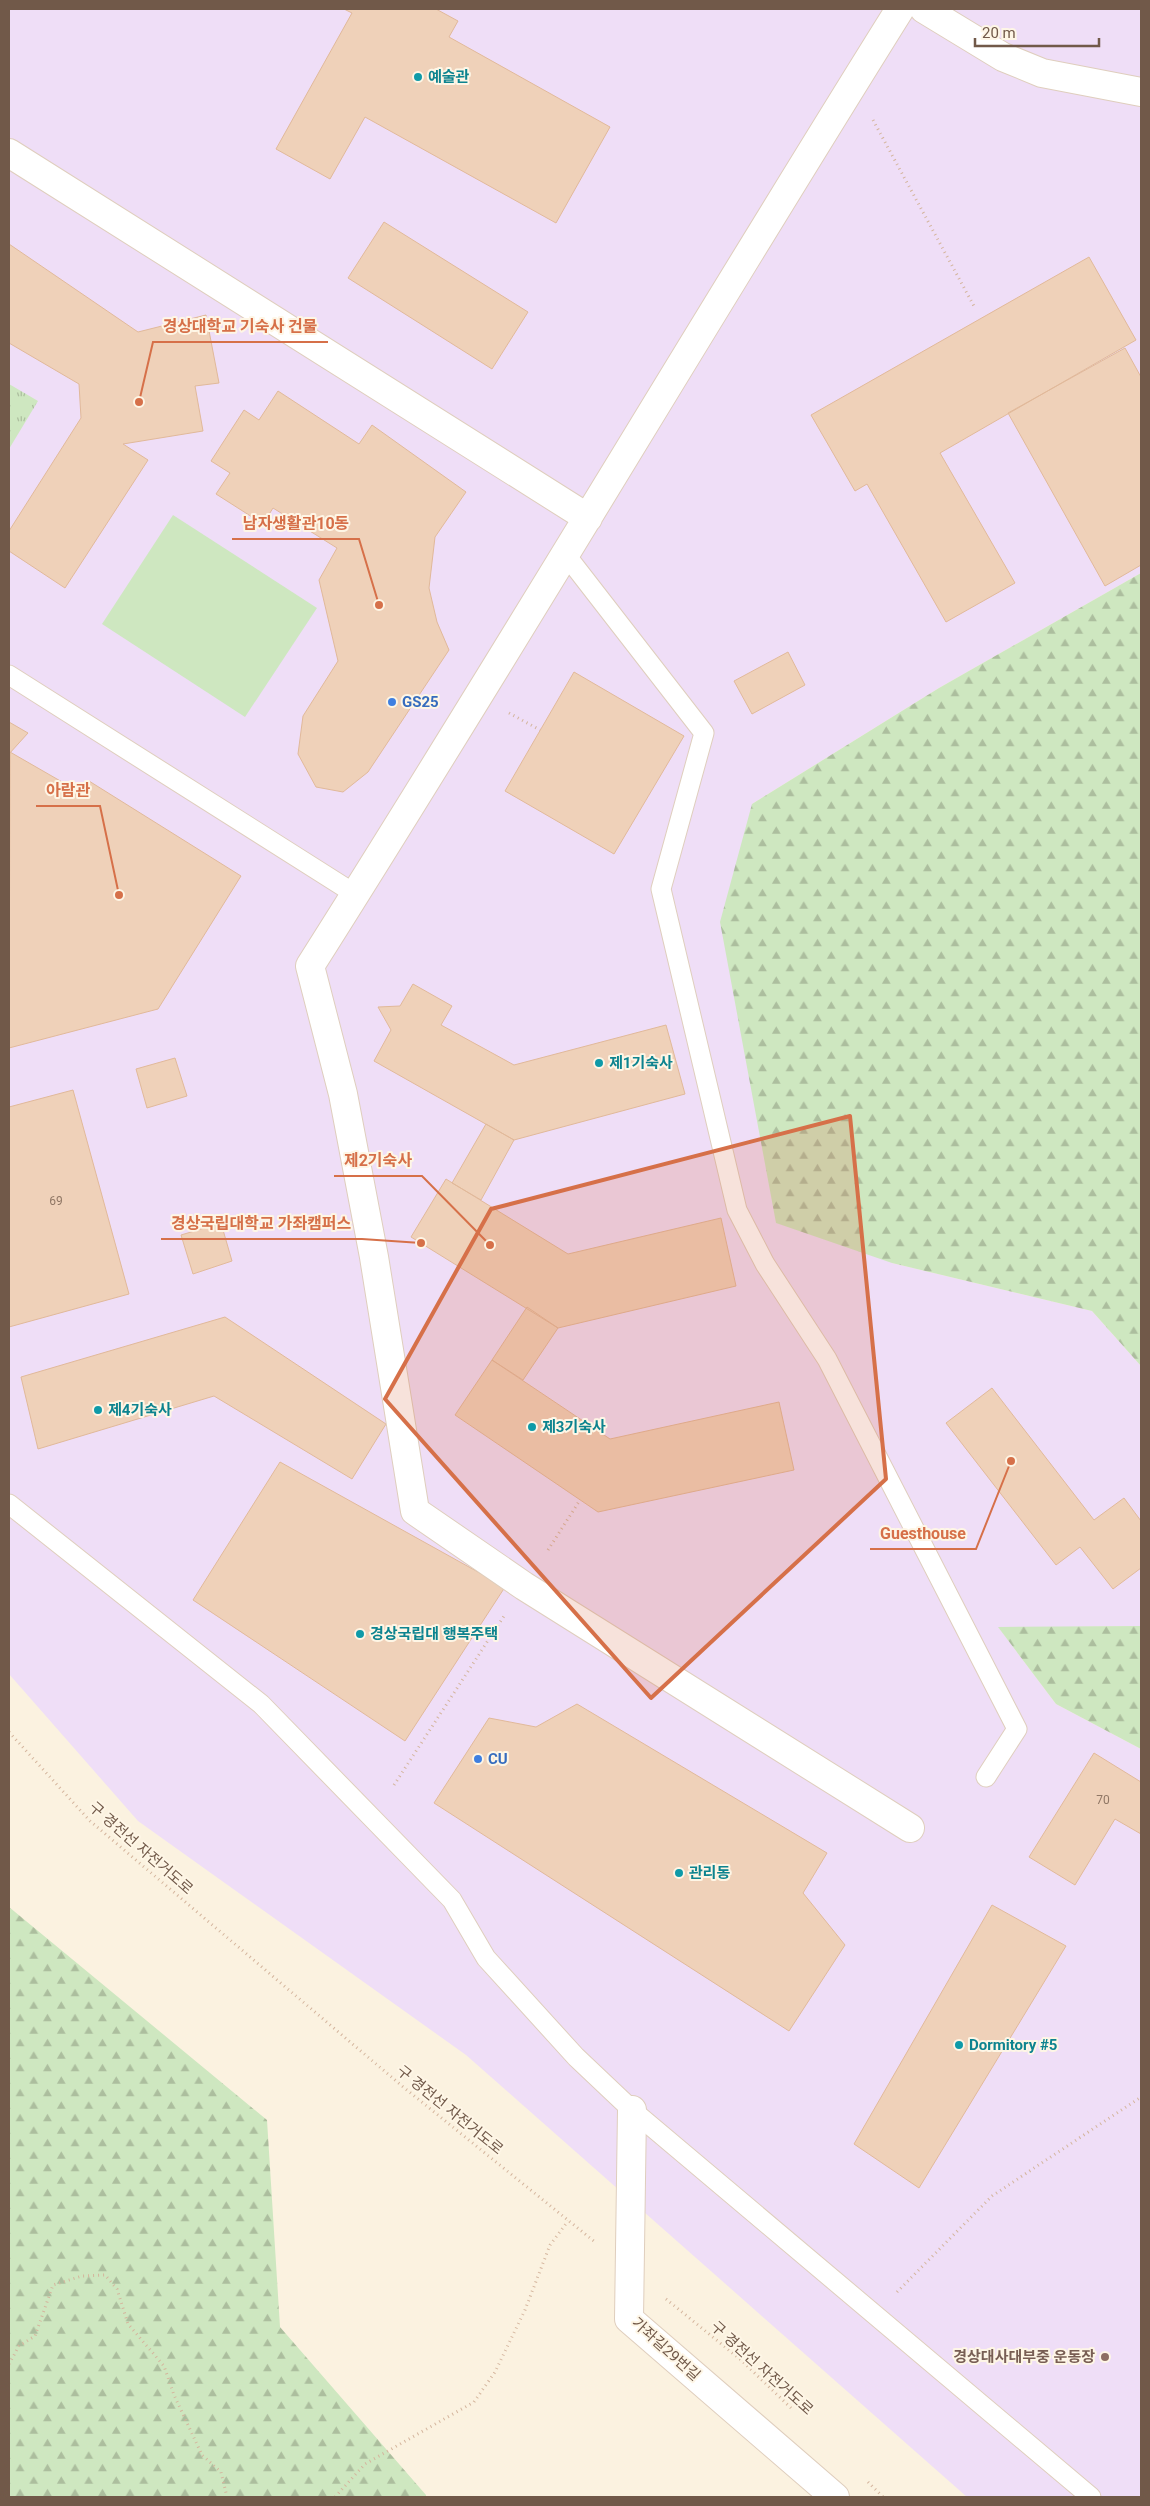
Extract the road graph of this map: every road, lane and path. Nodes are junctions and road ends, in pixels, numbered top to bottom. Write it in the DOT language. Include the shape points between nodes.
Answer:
graph roads {
  1 [pos="900,9"];
  2 [pos="924,9"];
  3 [pos="1141,92"];
  4 [pos="873,120"];
  5 [pos="9,153"];
  6 [pos="975,308"];
  7 [pos="588,518"];
  8 [pos="566,555"];
  9 [pos="9,675"];
  10 [pos="508,712"];
  11 [pos="540,730"];
  12 [pos="355,894"];
  13 [pos="580,1500"];
  14 [pos="9,1504"];
  15 [pos="548,1550"];
  16 [pos="524,1586"];
  17 [pos="9,1732"];
  18 [pos="986,1777"];
  19 [pos="394,1785"];
  20 [pos="910,1828"];
  21 [pos="1141,2097"];
  22 [pos="632,2110"];
  23 [pos="568,2221"];
  24 [pos="630,2270"];
  25 [pos="874,2315"];
  26 [pos="9,2364"];
  27 [pos="798,2415"];
  28 [pos="862,2477"];
  29 [pos="226,2497"];
  30 [pos="335,2497"];
  31 [pos="835,2497"];
  32 [pos="884,2497"];
  33 [pos="1091,2497"];
  1 -- 7 [label="street" via="698,333"];
  2 -- 3 [label="street" via="1003,57 1042,73"];
  4 -- 6 [label="path"];
  5 -- 7 [label="street"];
  7 -- 8 [label="street"];
  8 -- 12 [label="street"];
  8 -- 18 [label="lane" via="704,733 660,889 737,1210 765,1264 827,1358 1017,1729"];
  9 -- 12 [label="lane"];
  10 -- 11 [label="path"];
  12 -- 16 [label="street" via="310,966 345,1104 374,1257 415,1511"];
  13 -- 15 [label="path"];
  14 -- 22 [label="lane" via="261,1704 452,1900 486,1958 576,2057"];
  16 -- 19 [label="path"];
  16 -- 20 [label="street"];
  17 -- 23 [label="path, 구 경전선 자전거도로" via="90,1821 402,2086"];
  21 -- 25 [label="path" via="992,2196"];
  22 -- 24 [label="street, 가좌길29번길"];
  22 -- 25 [label="lane"];
  23 -- 24 [label="path, 구 경전선 자전거도로"];
  23 -- 30 [label="path" via="550,2245 495,2372 474,2402 365,2464"];
  24 -- 27 [label="path, 구 경전선 자전거도로" via="741,2360"];
  24 -- 31 [label="street, 가좌길29번길" via="629,2319"];
  25 -- 33 [label="lane"];
  26 -- 29 [label="path" via="19,2346 35,2336 53,2284 82,2276 104,2275 117,2289 128,2324 164,2366 202,2455 221,2472"];
  28 -- 32 [label="path"];
}
